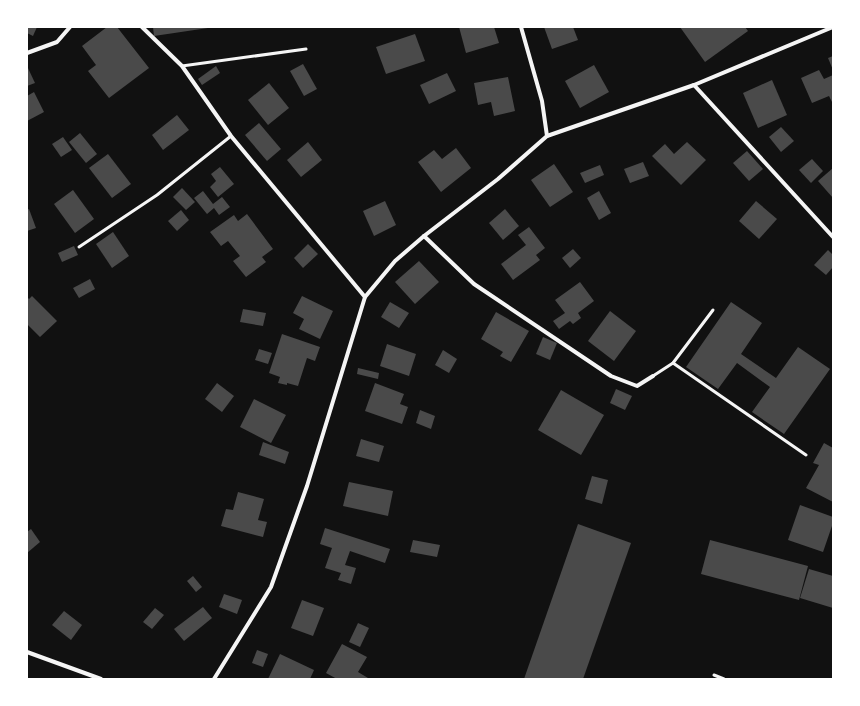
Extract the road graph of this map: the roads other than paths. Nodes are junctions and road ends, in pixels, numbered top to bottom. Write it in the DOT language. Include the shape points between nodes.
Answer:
graph roads {
  1 [pos="70,27"];
  2 [pos="142,27"];
  3 [pos="521,27"];
  4 [pos="833,27"];
  5 [pos="306,49"];
  6 [pos="27,53"];
  7 [pos="182,66"];
  8 [pos="694,85"];
  9 [pos="231,136"];
  10 [pos="547,136"];
  11 [pos="424,236"];
  12 [pos="833,237"];
  13 [pos="79,247"];
  14 [pos="365,297"];
  15 [pos="713,310"];
  16 [pos="673,363"];
  17 [pos="653,376"];
  18 [pos="806,455"];
  19 [pos="27,652"];
  20 [pos="714,675"];
  21 [pos="101,679"];
  22 [pos="214,679"];
  23 [pos="724,679"];
  1 -- 6 [label="street" via="57,42"];
  2 -- 7 [label="street"];
  3 -- 10 [label="street" via="542,101"];
  4 -- 8 [label="street"];
  5 -- 7 [label="lane"];
  7 -- 9 [label="street"];
  8 -- 10 [label="street"];
  8 -- 12 [label="street"];
  9 -- 13 [label="lane" via="157,195"];
  9 -- 14 [label="street"];
  10 -- 11 [label="street" via="498,179"];
  11 -- 14 [label="street" via="395,261"];
  11 -- 17 [label="street" via="474,284 611,376 637,386"];
  14 -- 22 [label="street" via="307,486 271,586"];
  15 -- 16 [label="lane"];
  16 -- 17 [label="lane"];
  16 -- 18 [label="lane"];
  19 -- 21 [label="street"];
  20 -- 23 [label="lane"];
}
